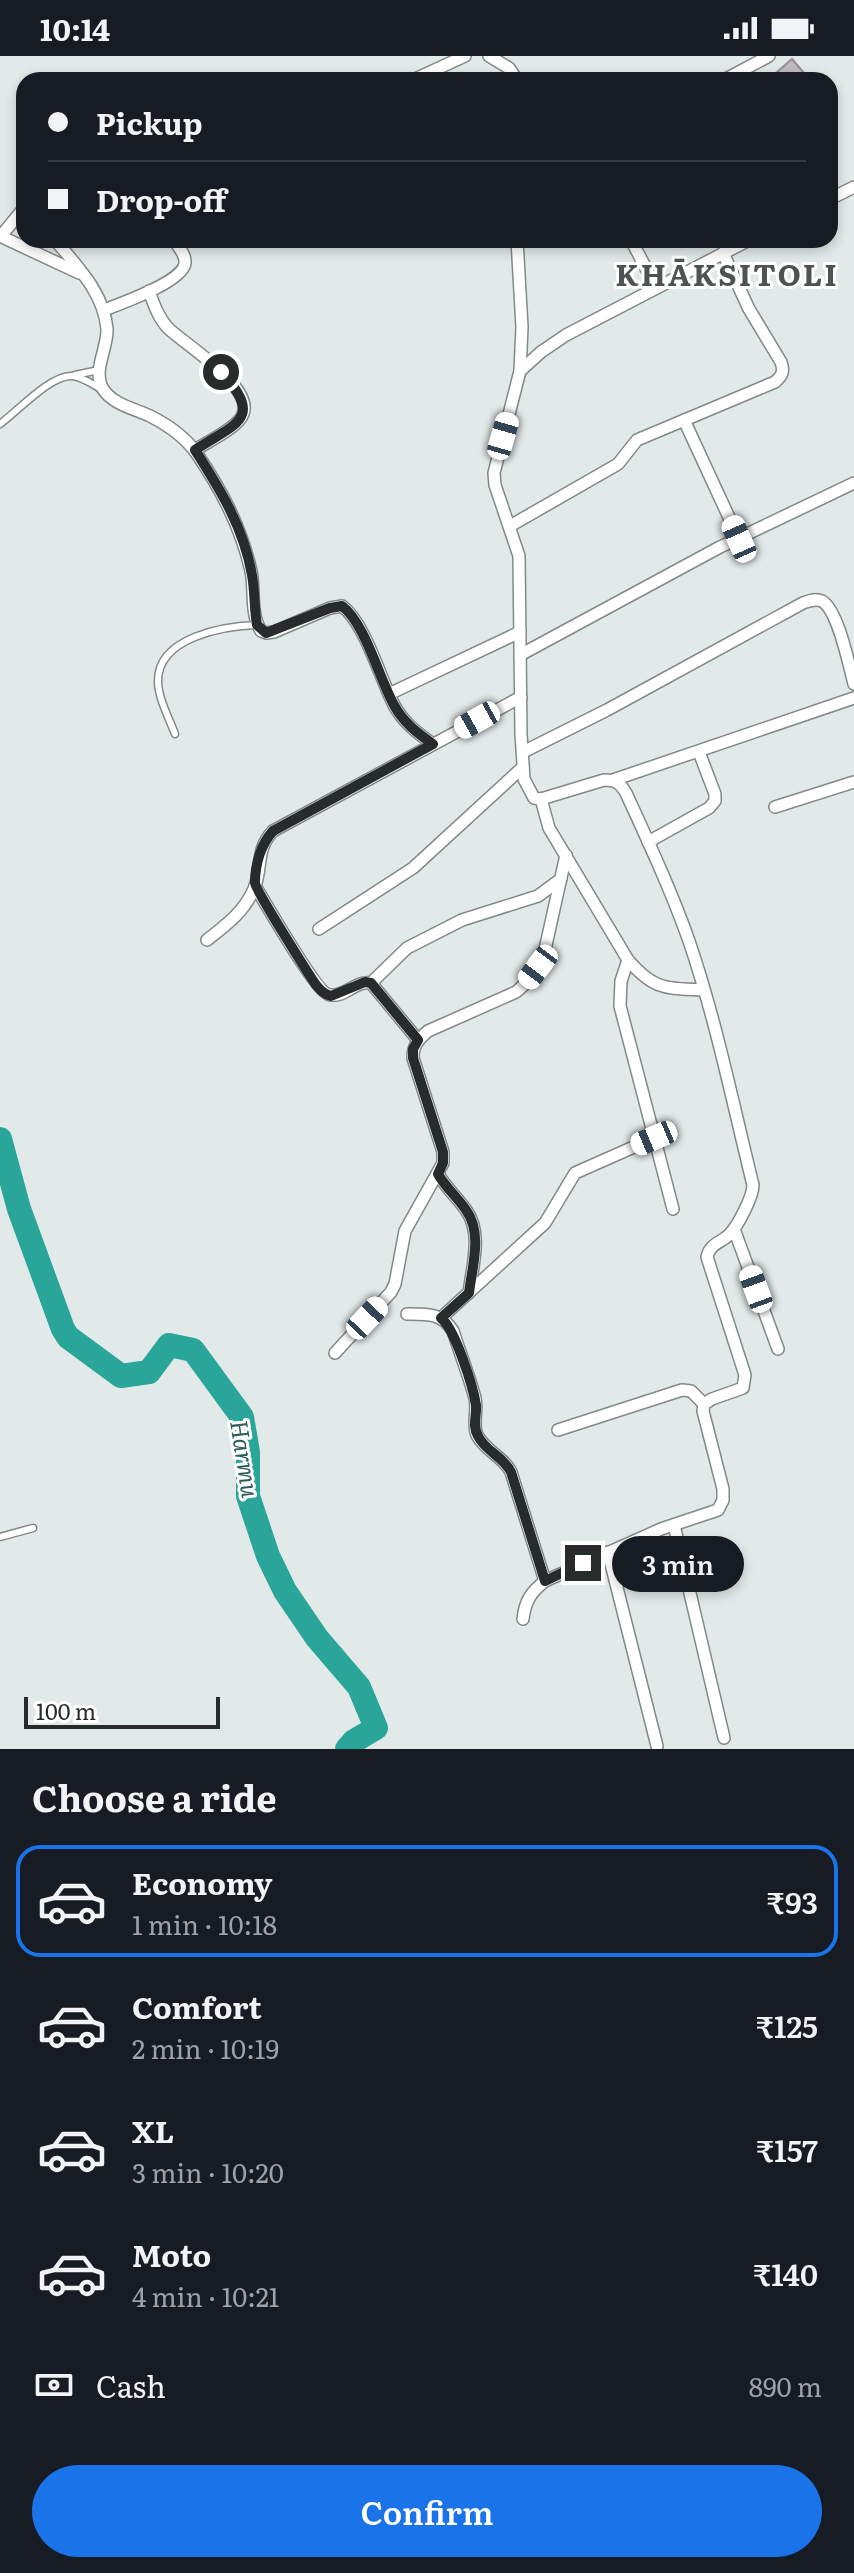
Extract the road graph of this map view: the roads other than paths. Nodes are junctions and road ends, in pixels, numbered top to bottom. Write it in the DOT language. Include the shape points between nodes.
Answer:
graph roads {
  1 [pos="465,56"];
  2 [pos="489,56"];
  3 [pos="769,56"];
  4 [pos="430,72"];
  5 [pos="512,72"];
  6 [pos="739,72"];
  7 [pos="16,217"];
  8 [pos="0,236"];
  9 [pos="26,248"];
  10 [pos="62,248"];
  11 [pos="179,248"];
  12 [pos="517,248"];
  13 [pos="635,248"];
  14 [pos="733,248"];
  15 [pos="723,253"];
  16 [pos="83,274"];
  17 [pos="656,287"];
  18 [pos="149,291"];
  19 [pos="104,310"];
  20 [pos="99,370"];
  21 [pos="520,371"];
  22 [pos="70,376"];
  23 [pos="104,391"];
  24 [pos="684,420"];
  25 [pos="0,424"];
  26 [pos="195,450"];
  27 [pos="854,483"];
  28 [pos="510,526"];
  29 [pos="739,539"];
  30 [pos="257,625"];
  31 [pos="520,632"];
  32 [pos="520,655"];
  33 [pos="854,684"];
  34 [pos="389,694"];
  35 [pos="521,697"];
  36 [pos="854,698"];
  37 [pos="175,734"];
  38 [pos="433,744"];
  39 [pos="523,752"];
  40 [pos="699,752"];
  41 [pos="523,767"];
  42 [pos="613,780"];
  43 [pos="854,782"];
  44 [pos="541,799"];
  45 [pos="775,807"];
  46 [pos="648,842"];
  47 [pos="566,855"];
  48 [pos="561,879"];
  49 [pos="255,886"];
  50 [pos="319,929"];
  51 [pos="207,940"];
  52 [pos="628,960"];
  53 [pos="371,983"];
  54 [pos="704,990"];
  55 [pos="418,1040"];
  56 [pos="654,1138"];
  57 [pos="438,1174"];
  58 [pos="673,1209"];
  59 [pos="734,1229"];
  60 [pos="469,1293"];
  61 [pos="407,1314"];
  62 [pos="441,1318"];
  63 [pos="778,1349"];
  64 [pos="335,1353"];
  65 [pos="704,1404"];
  66 [pos="558,1430"];
  67 [pos="674,1525"];
  68 [pos="33,1528"];
  69 [pos="0,1537"];
  70 [pos="608,1552"];
  71 [pos="545,1581"];
  72 [pos="523,1619"];
  73 [pos="724,1738"];
  74 [pos="657,1746"];
  1 -- 4 [label="street"];
  2 -- 5 [label="street"];
  3 -- 6 [label="street"];
  7 -- 8 [label="street"];
  9 -- 16 [label="street"];
  10 -- 16 [label="street"];
  11 -- 18 [label="street" via="185,259 181,271"];
  12 -- 21 [label="street"];
  13 -- 17 [label="street"];
  14 -- 15 [label="street"];
  15 -- 17 [label="street"];
  15 -- 24 [label="street" via="784,370 775,382"];
  16 -- 19 [label="street"];
  17 -- 21 [label="street" via="566,335"];
  18 -- 19 [label="street"];
  18 -- 26 [label="street" via="160,319 221,372 245,408 237,423"];
  19 -- 20 [label="street" via="107,331"];
  20 -- 22 [label="lane"];
  20 -- 23 [label="street"];
  21 -- 28 [label="street" via="494,473"];
  22 -- 23 [label="lane"];
  22 -- 25 [label="lane" via="48,384"];
  23 -- 26 [label="street" via="162,423"];
  24 -- 28 [label="street" via="637,440 618,464"];
  24 -- 29 [label="street"];
  26 -- 30 [label="street" via="231,508 243,540"];
  27 -- 29 [label="street"];
  28 -- 31 [label="street" via="519,556"];
  29 -- 32 [label="street"];
  30 -- 34 [label="street" via="266,633 342,606 356,621"];
  30 -- 37 [label="lane" via="213,630 167,655 158,685"];
  31 -- 32 [label="street"];
  31 -- 34 [label="street"];
  32 -- 35 [label="street"];
  33 -- 39 [label="street" via="836,623 828,607 814,599"];
  34 -- 38 [label="street" via="412,729"];
  35 -- 38 [label="street"];
  35 -- 39 [label="street"];
  36 -- 40 [label="street"];
  38 -- 49 [label="street" via="273,831 259,854"];
  39 -- 41 [label="street"];
  40 -- 42 [label="street"];
  40 -- 46 [label="street" via="715,801"];
  41 -- 44 [label="street" via="528,790"];
  41 -- 50 [label="street" via="413,868"];
  42 -- 44 [label="street"];
  42 -- 46 [label="street" via="621,784"];
  43 -- 45 [label="street"];
  44 -- 47 [label="street" via="545,819"];
  46 -- 54 [label="street"];
  47 -- 48 [label="street"];
  47 -- 52 [label="street"];
  48 -- 53 [label="street" via="538,896 462,920 407,948"];
  48 -- 55 [label="street" via="544,954 525,985"];
  49 -- 51 [label="street" via="237,916"];
  49 -- 53 [label="street" via="324,993 331,996"];
  52 -- 54 [label="street" via="660,986"];
  52 -- 56 [label="street" via="620,1006"];
  53 -- 55 [label="street"];
  54 -- 59 [label="street" via="753,1185"];
  55 -- 57 [label="street" via="413,1058 443,1152"];
  56 -- 58 [label="street"];
  56 -- 60 [label="street" via="575,1173 545,1223"];
  57 -- 60 [label="street" via="476,1231"];
  57 -- 64 [label="street" via="405,1231 391,1292"];
  59 -- 63 [label="street"];
  59 -- 65 [label="street" via="713,1245 707,1257 745,1382 736,1392"];
  60 -- 62 [label="street"];
  61 -- 62 [label="street"];
  62 -- 71 [label="street" via="453,1331 475,1400 477,1434 507,1463"];
  65 -- 66 [label="street" via="682,1390"];
  65 -- 67 [label="street" via="723,1500 718,1510"];
  67 -- 70 [label="street"];
  67 -- 73 [label="street"];
  68 -- 69 [label="lane"];
  70 -- 71 [label="street"];
  70 -- 74 [label="street"];
  71 -- 72 [label="street" via="532,1591"];
}
